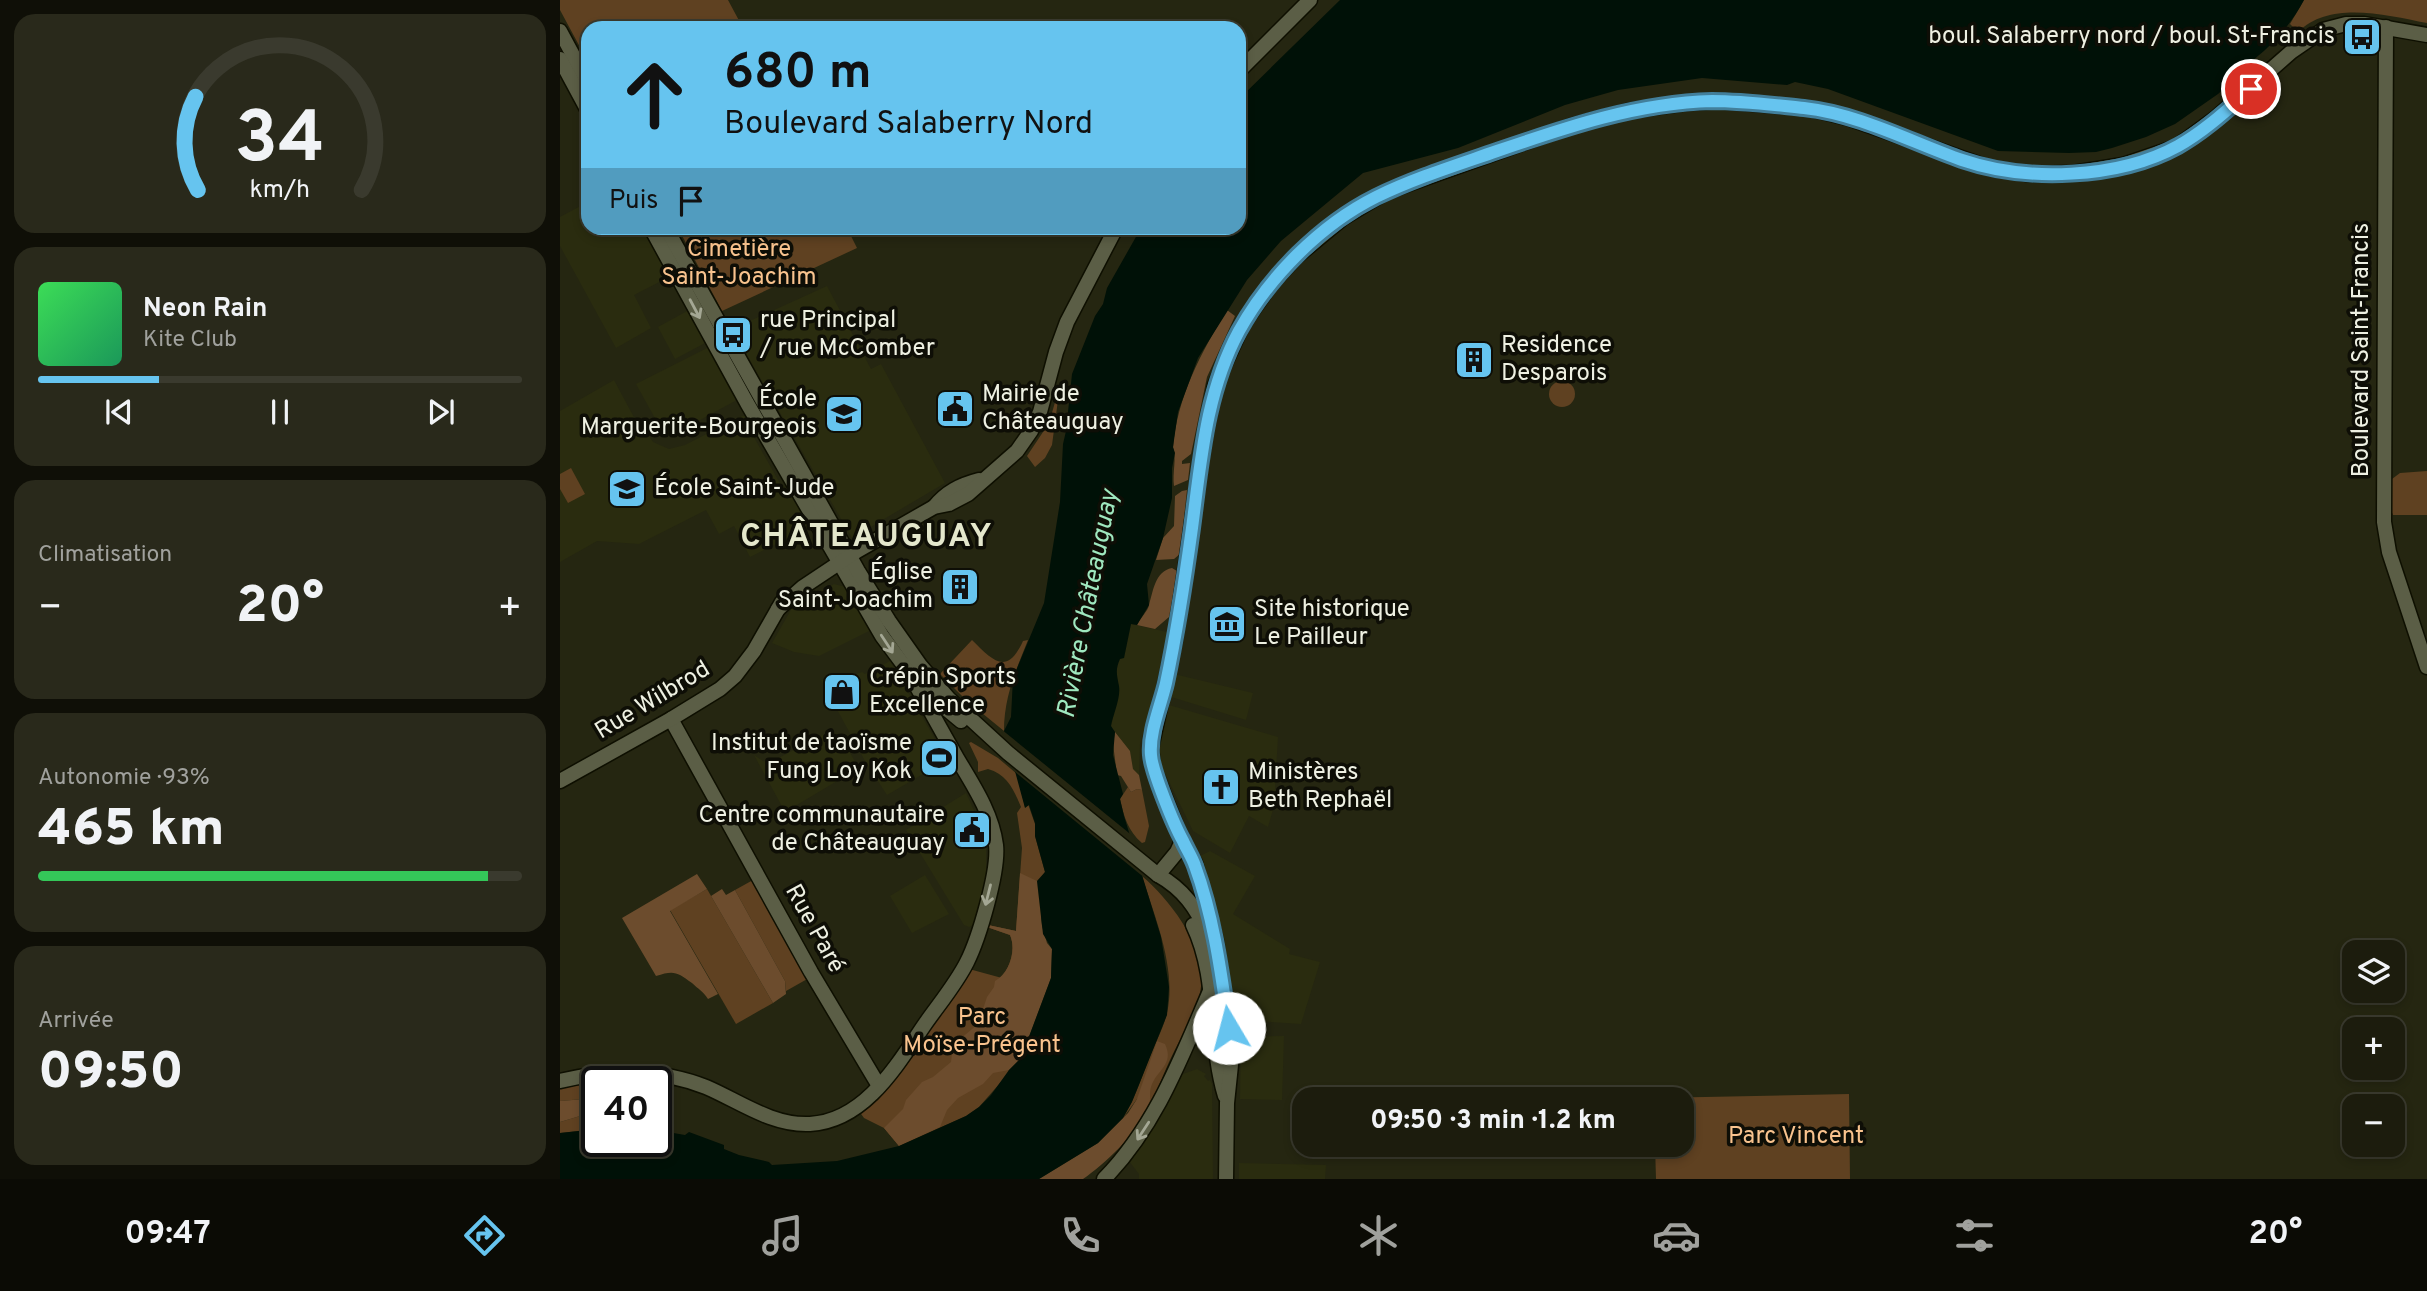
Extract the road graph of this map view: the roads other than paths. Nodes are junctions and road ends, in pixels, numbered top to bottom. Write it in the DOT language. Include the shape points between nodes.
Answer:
graph roads {
  1 [pos="1310,0"];
  2 [pos="2386,27"];
  3 [pos="560,31"];
  4 [pos="2427,34"];
  5 [pos="565,64"];
  6 [pos="1246,64"];
  7 [pos="581,77"];
  8 [pos="581,97"];
  9 [pos="655,235"];
  10 [pos="670,235"];
  11 [pos="1112,235"];
  12 [pos="842,559"];
  13 [pos="2427,667"];
  14 [pos="913,680"];
  15 [pos="671,719"];
  16 [pos="1008,753"];
  17 [pos="560,781"];
  18 [pos="1182,841"];
  19 [pos="1158,875"];
  20 [pos="1218,959"];
  21 [pos="1210,989"];
  22 [pos="1222,1029"];
  23 [pos="1190,1039"];
  24 [pos="560,1081"];
  25 [pos="879,1086"];
  26 [pos="1104,1179"];
  27 [pos="1226,1179"];
  1 -- 6 [label="street"];
  2 -- 4 [label="street"];
  2 -- 13 [label="street, Boulevard Saint-Francis" via="2384,522 2391,562"];
  2 -- 18 [label="street" via="2346,24 2317,33 2183,143 2138,161 2087,171 2003,171 1823,111 1694,102 1628,111 1571,126 1386,192 1343,218 1271,284 1243,324 1218,377 1177,627 1151,748 1153,767"];
  3 -- 5 [label="street"];
  5 -- 7 [label="street"];
  5 -- 8 [label="street"];
  9 -- 12 [label="street, one-way" via="757,422"];
  10 -- 12 [label="street"];
  11 -- 12 [label="street, Rue Wilbrod" via="1067,322 1036,422 1017,451 985,478 944,495 934,507"];
  12 -- 14 [label="street, one-way" via="882,636"];
  12 -- 15 [label="street, Rue Wilbrod" via="778,609 735,676"];
  12 -- 16 [label="street" via="949,699"];
  14 -- 16 [label="street"];
  14 -- 25 [label="street, one-way" via="978,794 993,830 996,861 963,970"];
  15 -- 17 [label="street, Rue Wilbrod"];
  15 -- 25 [label="street, Rue Paré"];
  16 -- 19 [label="street"];
  18 -- 19 [label="street"];
  18 -- 20 [label="street" via="1193,859"];
  19 -- 20 [label="street" via="1175,884 1193,905"];
  19 -- 21 [label="street" via="1196,930"];
  20 -- 22 [label="street"];
  21 -- 22 [label="street"];
  21 -- 23 [label="street"];
  22 -- 23 [label="street"];
  22 -- 27 [label="street" via="1231,1065"];
  23 -- 26 [label="street, one-way" via="1144,1130"];
  24 -- 25 [label="street" via="614,1073 673,1077 797,1125 838,1118"];
}
